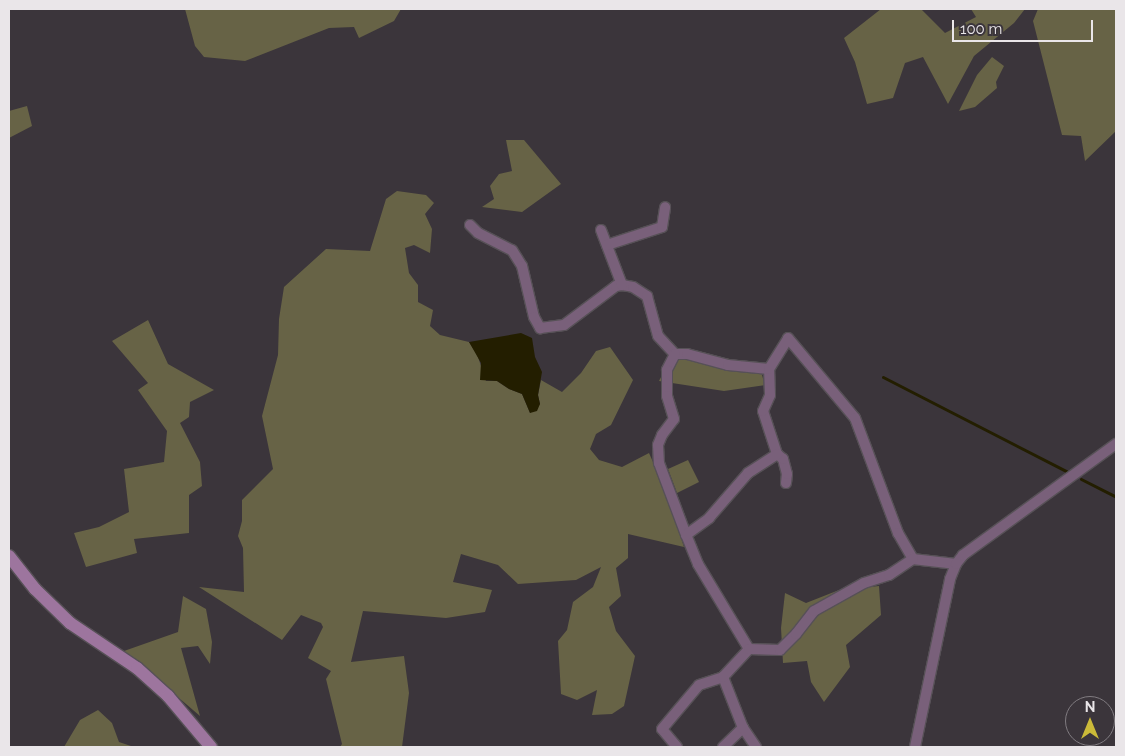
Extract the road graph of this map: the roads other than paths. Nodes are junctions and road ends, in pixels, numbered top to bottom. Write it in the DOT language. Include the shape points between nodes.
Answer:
graph roads {
  1 [pos="665,207"];
  2 [pos="470,225"];
  3 [pos="602,230"];
  4 [pos="607,245"];
  5 [pos="622,285"];
  6 [pos="676,354"];
  7 [pos="769,369"];
  8 [pos="1116,444"];
  9 [pos="777,454"];
  10 [pos="786,483"];
  11 [pos="686,535"];
  12 [pos="9,556"];
  13 [pos="912,559"];
  14 [pos="956,564"];
  15 [pos="749,649"];
  16 [pos="723,677"];
  17 [pos="743,728"];
  18 [pos="211,747"];
  19 [pos="676,747"];
  20 [pos="723,747"];
  21 [pos="756,747"];
  22 [pos="915,747"];
  1 -- 4 [label="street" via="662,226"];
  2 -- 5 [label="street" via="478,233 512,250 522,266 534,317 540,328 564,325 616,286"];
  3 -- 4 [label="street"];
  4 -- 5 [label="street"];
  5 -- 6 [label="street" via="633,287 647,296 658,336"];
  6 -- 7 [label="street" via="728,365"];
  6 -- 11 [label="street" via="667,370 667,396 674,419 662,434 658,454"];
  7 -- 9 [label="street" via="770,395 764,410"];
  7 -- 13 [label="street" via="788,338 855,418 898,533"];
  8 -- 14 [label="street" via="963,555"];
  9 -- 10 [label="street" via="783,459"];
  9 -- 11 [label="street" via="748,473 710,518"];
  11 -- 15 [label="street" via="698,564"];
  12 -- 18 [label="street" via="70,623 137,668 168,696"];
  13 -- 14 [label="street"];
  13 -- 15 [label="street" via="889,575 864,583 814,611 780,650"];
  14 -- 22 [label="street" via="950,579"];
  15 -- 16 [label="street"];
  16 -- 17 [label="street"];
  16 -- 19 [label="street" via="699,686 662,729"];
  17 -- 20 [label="street"];
  17 -- 21 [label="street"];
}
